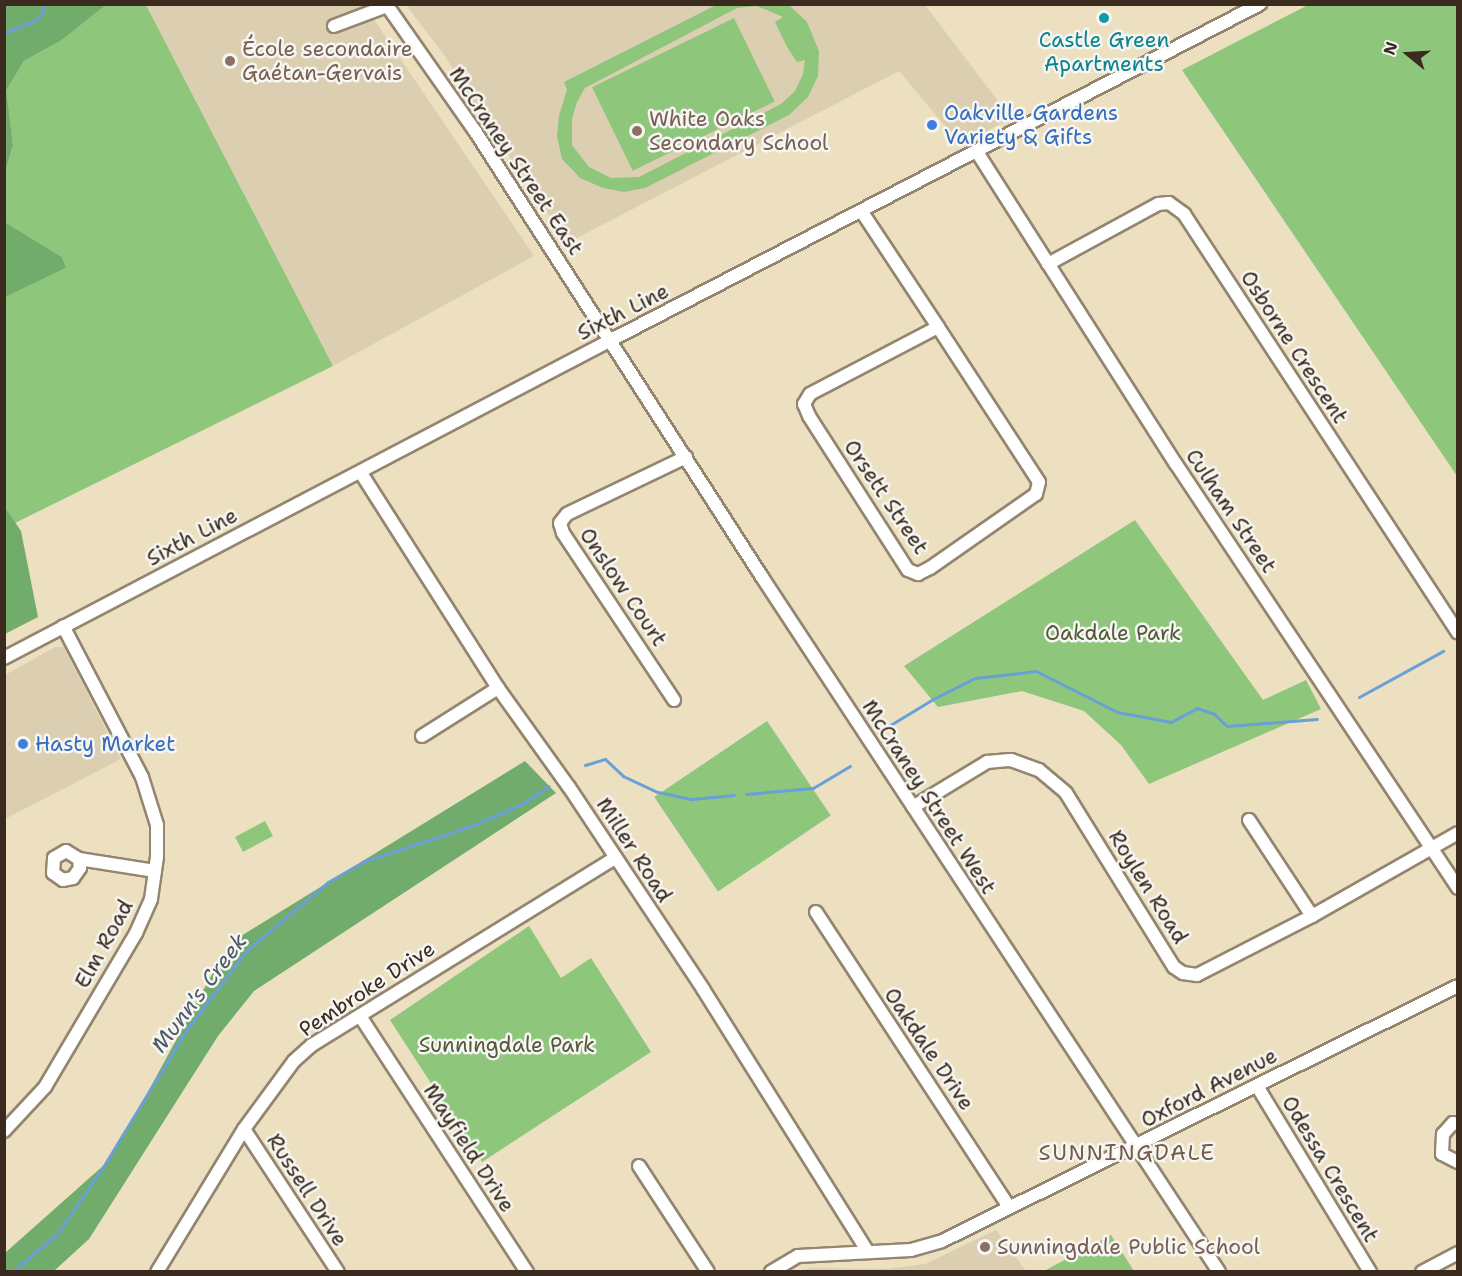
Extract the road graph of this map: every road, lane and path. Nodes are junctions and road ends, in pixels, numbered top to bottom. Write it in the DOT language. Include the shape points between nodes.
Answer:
graph roads {
  1 [pos="1260,4"];
  2 [pos="386,5"];
  3 [pos="334,26"];
  4 [pos="977,152"];
  5 [pos="862,212"];
  6 [pos="1048,264"];
  7 [pos="938,327"];
  8 [pos="611,340"];
  9 [pos="686,457"];
  10 [pos="362,472"];
  11 [pos="63,626"];
  12 [pos="1458,632"];
  13 [pos="4,658"];
  14 [pos="498,688"];
  15 [pos="674,700"];
  16 [pos="422,736"];
  17 [pos="913,807"];
  18 [pos="1249,820"];
  19 [pos="1458,833"];
  20 [pos="1430,848"];
  21 [pos="615,858"];
  22 [pos="79,859"];
  23 [pos="155,871"];
  24 [pos="1458,888"];
  25 [pos="816,912"];
  26 [pos="1312,916"];
  27 [pos="1458,986"];
  28 [pos="360,1016"];
  29 [pos="1257,1086"];
  30 [pos="1458,1124"];
  31 [pos="244,1130"];
  32 [pos="4,1131"];
  33 [pos="1136,1147"];
  34 [pos="1458,1162"];
  35 [pos="639,1166"];
  36 [pos="1009,1207"];
  37 [pos="868,1252"];
  38 [pos="1458,1252"];
  39 [pos="157,1271"];
  40 [pos="338,1272"];
  41 [pos="526,1272"];
  42 [pos="708,1272"];
  43 [pos="771,1272"];
  44 [pos="1219,1272"];
  45 [pos="1370,1272"];
  46 [pos="1422,1272"];
  1 -- 4 [label="street, Sixth Line"];
  2 -- 3 [label="street"];
  2 -- 8 [label="street, McCraney Street East" via="475,131"];
  4 -- 5 [label="street, Sixth Line"];
  4 -- 6 [label="street, Culham Street"];
  5 -- 7 [label="street, Orsett Street"];
  5 -- 8 [label="street, Sixth Line"];
  6 -- 12 [label="street, Osborne Crescent" via="1158,204 1168,203 1184,214"];
  6 -- 20 [label="street, Culham Street"];
  7 -- 7 [label="street, Orsett Street" via="1038,482 1036,494 918,574 908,570 804,404 810,394"];
  8 -- 9 [label="street, McCraney Street West"];
  8 -- 10 [label="street, Sixth Line"];
  9 -- 15 [label="street, Onslow Court" via="567,514 560,524"];
  9 -- 17 [label="street, McCraney Street West"];
  10 -- 11 [label="street, Sixth Line"];
  10 -- 14 [label="street, Miller Road"];
  11 -- 13 [label="street, Sixth Line"];
  11 -- 23 [label="street, Elm Road" via="142,777 157,825"];
  14 -- 16 [label="street"];
  14 -- 21 [label="street, Miller Road"];
  17 -- 26 [label="street, Roylen Road" via="987,762 1011,760 1038,770 1066,793 1174,967 1183,973 1197,975"];
  17 -- 33 [label="street, McCraney Street West"];
  18 -- 26 [label="street"];
  19 -- 20 [label="street"];
  20 -- 24 [label="street, Culham Street"];
  20 -- 26 [label="street, Roylen Road"];
  21 -- 28 [label="street, Pembroke Drive"];
  21 -- 37 [label="street, Miller Road"];
  22 -- 23 [label="street"];
  23 -- 32 [label="street, Elm Road" via="151,899 136,933 45,1087"];
  25 -- 36 [label="street, Oakdale Drive"];
  27 -- 29 [label="street, Oxford Avenue"];
  28 -- 31 [label="street, Pembroke Drive" via="312,1045 294,1061"];
  28 -- 41 [label="street, Mayfield Drive"];
  29 -- 33 [label="street, Oxford Avenue"];
  29 -- 45 [label="street, Odessa Crescent"];
  30 -- 34 [label="street" via="1453,1123 1443,1134 1442,1154"];
  31 -- 39 [label="street, Pembroke Drive"];
  31 -- 40 [label="street, Russell Drive"];
  33 -- 36 [label="street, Oxford Avenue"];
  33 -- 44 [label="street, McCraney Street West"];
  35 -- 42 [label="street"];
  36 -- 37 [label="street, Oxford Avenue" via="942,1241 910,1250"];
  37 -- 43 [label="street, Oxford Avenue" via="798,1256"];
  38 -- 46 [label="street"];
}
